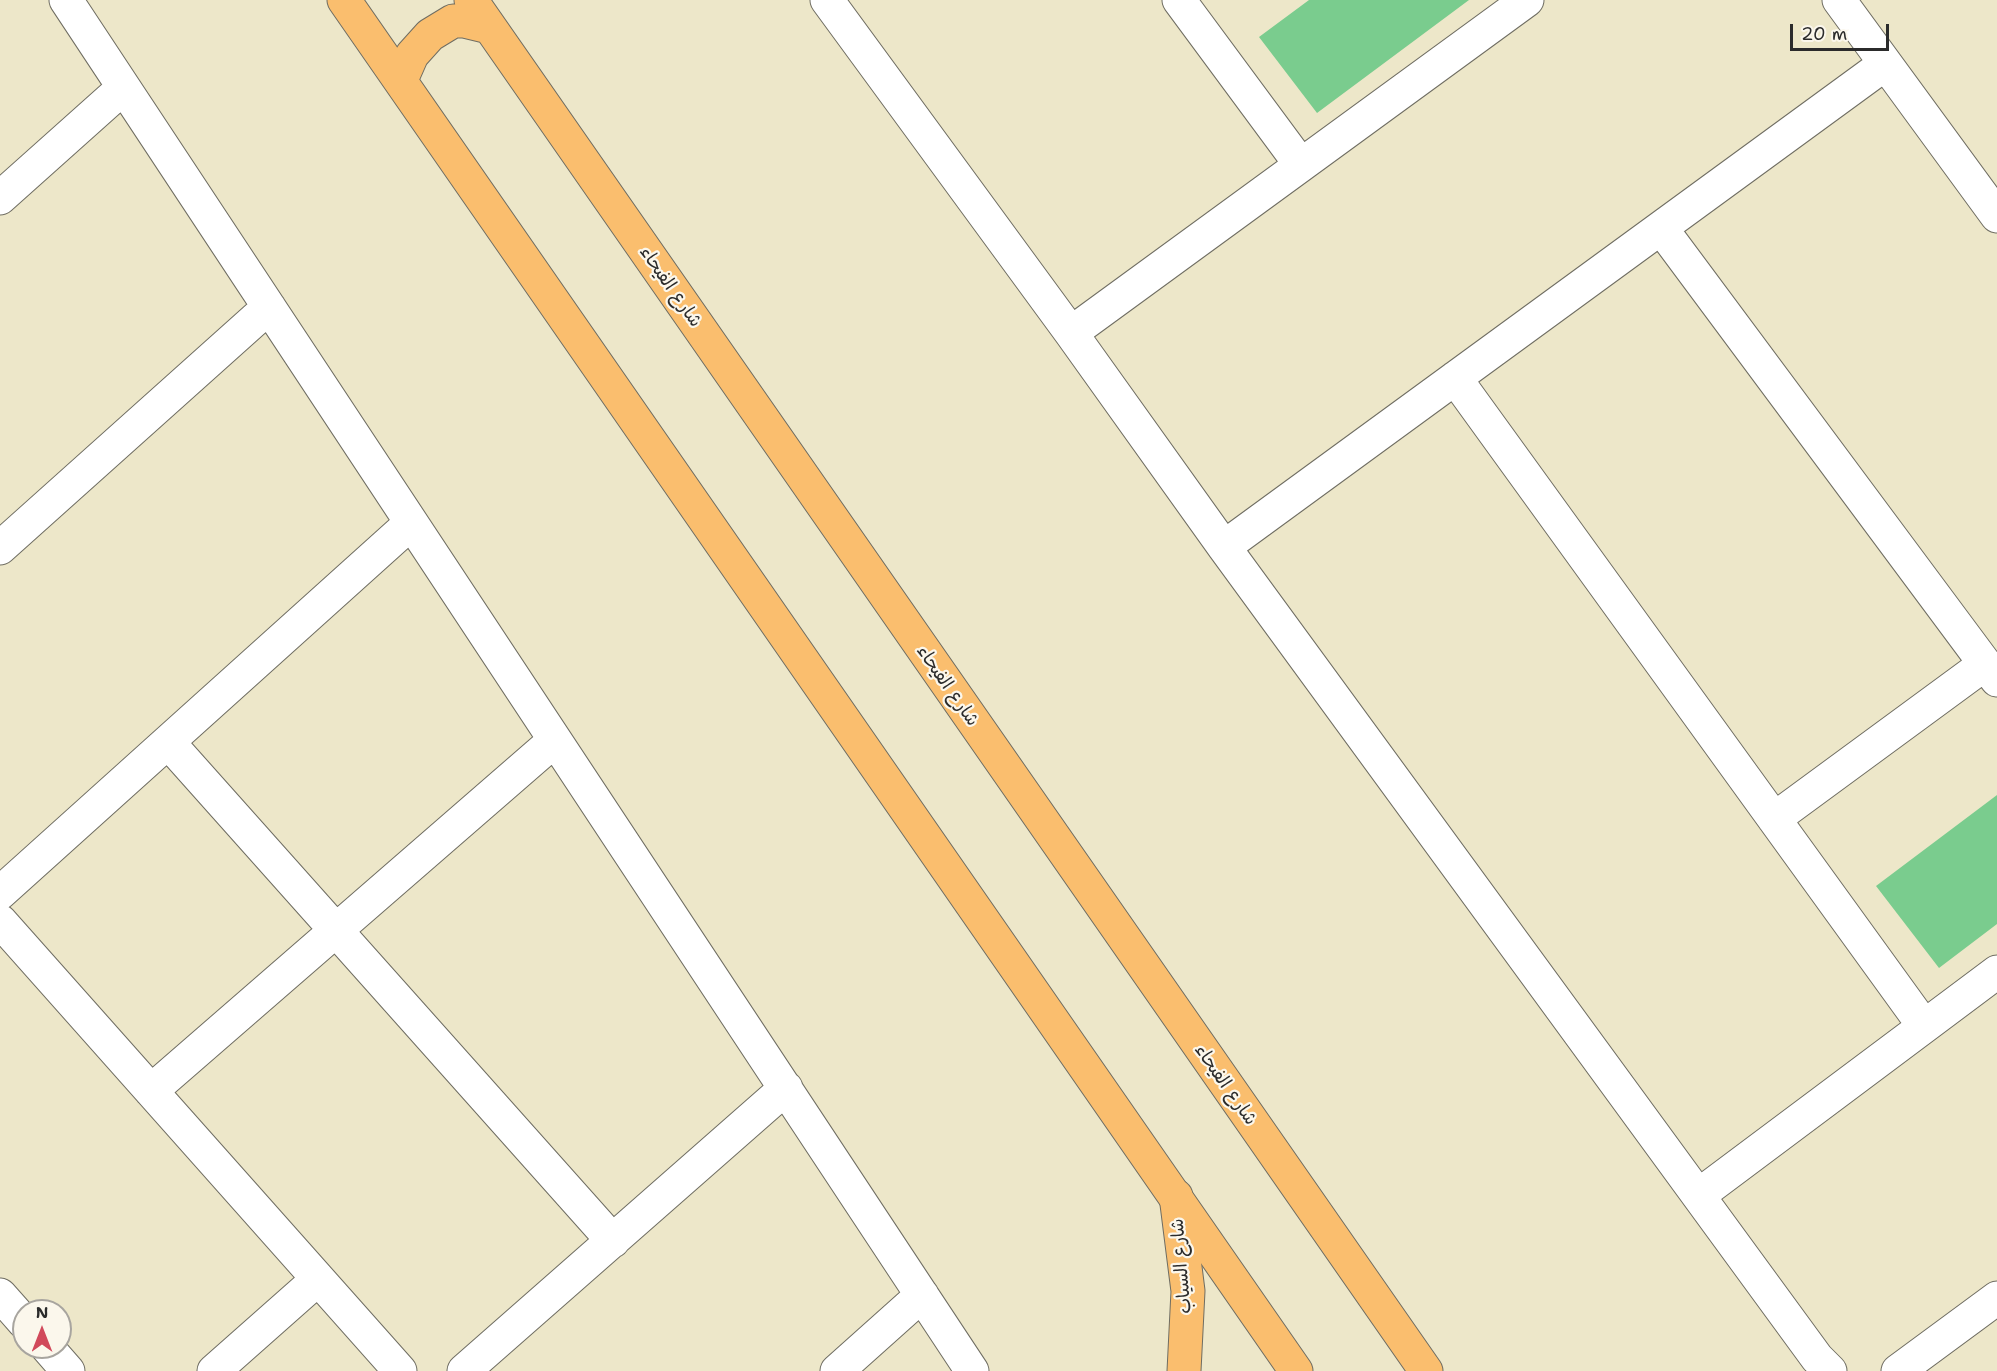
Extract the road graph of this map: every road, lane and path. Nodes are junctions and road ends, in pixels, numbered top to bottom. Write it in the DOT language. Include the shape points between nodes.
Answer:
graph roads {
  1 [pos="66,0"];
  2 [pos="344,0"];
  3 [pos="471,0"];
  4 [pos="827,0"];
  5 [pos="1179,0"];
  6 [pos="1839,0"];
  7 [pos="1511,5"];
  8 [pos="489,27"];
  9 [pos="1885,64"];
  10 [pos="401,80"];
  11 [pos="123,88"];
  12 [pos="1301,165"];
  13 [pos="0,198"];
  14 [pos="1997,216"];
  15 [pos="1661,228"];
  16 [pos="268,307"];
  17 [pos="1071,333"];
  18 [pos="1455,378"];
  19 [pos="411,523"];
  20 [pos="1224,547"];
  21 [pos="0,548"];
  22 [pos="1991,672"];
  23 [pos="555,740"];
  24 [pos="168,742"];
  25 [pos="1774,819"];
  26 [pos="0,894"];
  27 [pos="0,921"];
  28 [pos="336,930"];
  29 [pos="1997,972"];
  30 [pos="1924,1026"];
  31 [pos="786,1088"];
  32 [pos="151,1091"];
  33 [pos="1699,1195"];
  34 [pos="1176,1196"];
  35 [pos="613,1241"];
  36 [pos="318,1278"];
  37 [pos="0,1295"];
  38 [pos="922,1295"];
  39 [pos="1997,1298"];
  40 [pos="12,1308"];
  41 [pos="58,1359"];
  42 [pos="68,1371"];
  43 [pos="214,1371"];
  44 [pos="400,1371"];
  45 [pos="464,1371"];
  46 [pos="837,1371"];
  47 [pos="972,1371"];
  48 [pos="1185,1371"];
  49 [pos="1296,1371"];
  50 [pos="1426,1371"];
  51 [pos="1830,1371"];
  52 [pos="1898,1371"];
  1 -- 11 [label="street"];
  2 -- 10 [label="main road"];
  3 -- 8 [label="main road, شارع الفيحاء"];
  4 -- 17 [label="street"];
  5 -- 12 [label="street"];
  6 -- 9 [label="street"];
  7 -- 12 [label="street"];
  8 -- 10 [label="main road" via="453,21 430,35 412,55"];
  8 -- 50 [label="main road, شارع الفيحاء"];
  9 -- 14 [label="street"];
  9 -- 15 [label="street"];
  10 -- 34 [label="main road"];
  11 -- 13 [label="street"];
  11 -- 16 [label="street"];
  12 -- 17 [label="street"];
  15 -- 18 [label="street"];
  15 -- 22 [label="street"];
  16 -- 19 [label="street"];
  16 -- 21 [label="street"];
  17 -- 20 [label="street"];
  18 -- 20 [label="street"];
  18 -- 25 [label="street"];
  19 -- 23 [label="street"];
  19 -- 24 [label="street"];
  20 -- 33 [label="street"];
  22 -- 25 [label="street"];
  23 -- 28 [label="street"];
  23 -- 31 [label="street"];
  24 -- 26 [label="street"];
  24 -- 28 [label="street"];
  25 -- 30 [label="street"];
  27 -- 32 [label="street"];
  28 -- 32 [label="street"];
  28 -- 35 [label="street"];
  29 -- 30 [label="street"];
  30 -- 33 [label="street"];
  31 -- 35 [label="street"];
  31 -- 38 [label="street"];
  32 -- 36 [label="street"];
  33 -- 51 [label="street"];
  34 -- 48 [label="main road, شارع السياب" via="1188,1291"];
  34 -- 49 [label="main road"];
  35 -- 45 [label="street"];
  36 -- 43 [label="street"];
  36 -- 44 [label="street"];
  37 -- 40 [label="street"];
  38 -- 46 [label="street"];
  38 -- 47 [label="street"];
  39 -- 52 [label="street"];
  41 -- 42 [label="street"];
}
